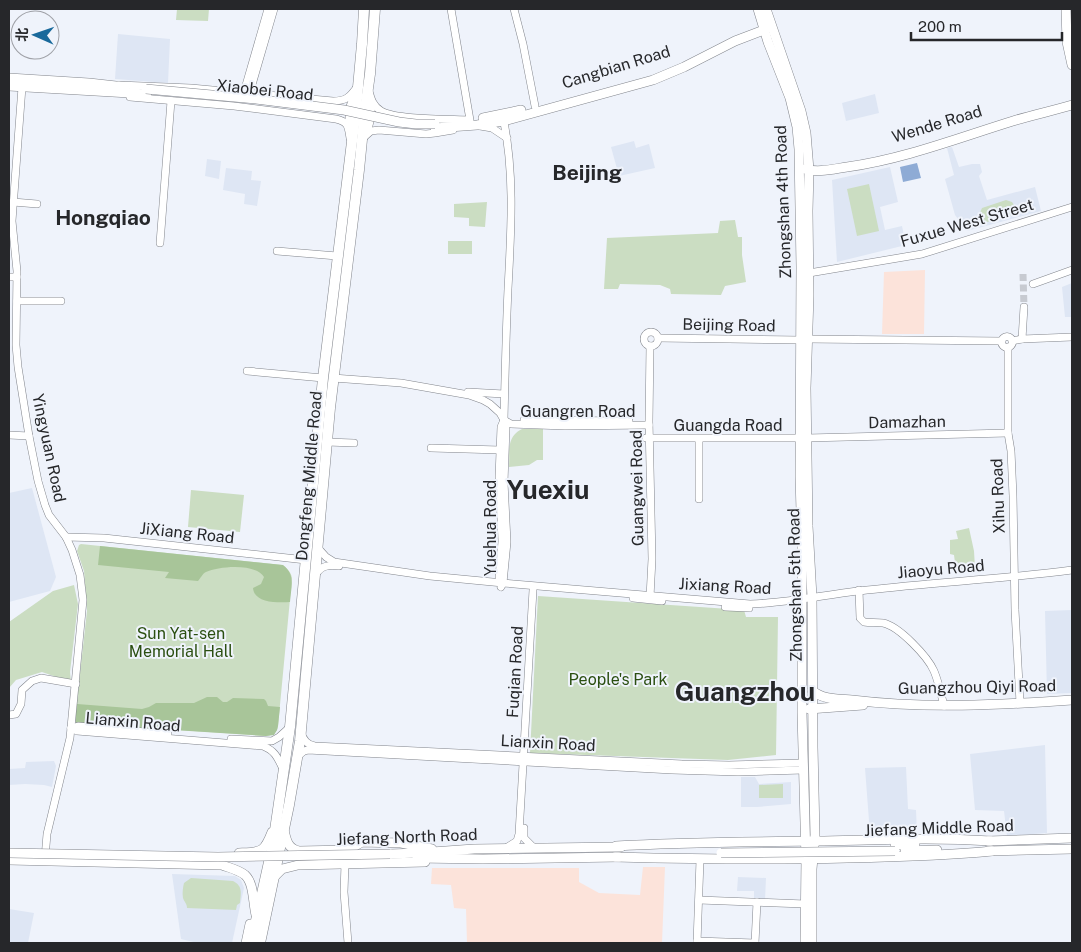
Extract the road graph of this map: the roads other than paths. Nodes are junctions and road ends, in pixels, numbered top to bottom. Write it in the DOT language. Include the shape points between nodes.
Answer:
graph roads {
  1 [pos="268,9"];
  2 [pos="274,9"];
  3 [pos="364,9"];
  4 [pos="375,9"];
  5 [pos="451,9"];
  6 [pos="514,9"];
  7 [pos="758,9"];
  8 [pos="766,9"];
  9 [pos="1066,9"];
  10 [pos="1070,9"];
  11 [pos="766,26"];
  12 [pos="1072,48"];
  13 [pos="1072,65"];
  14 [pos="9,78"];
  15 [pos="109,84"];
  16 [pos="363,85"];
  17 [pos="9,86"];
  18 [pos="22,87"];
  19 [pos="221,90"];
  20 [pos="90,91"];
  21 [pos="146,92"];
  22 [pos="247,92"];
  23 [pos="1072,100"];
  24 [pos="171,101"];
  25 [pos="333,101"];
  26 [pos="219,105"];
  27 [pos="1072,105"];
  28 [pos="535,106"];
  29 [pos="243,107"];
  30 [pos="387,114"];
  31 [pos="516,117"];
  32 [pos="332,118"];
  33 [pos="503,118"];
  34 [pos="468,123"];
  35 [pos="435,126"];
  36 [pos="384,130"];
  37 [pos="507,138"];
  38 [pos="362,139"];
  39 [pos="351,146"];
  40 [pos="806,167"];
  41 [pos="13,202"];
  42 [pos="38,204"];
  43 [pos="1072,207"];
  44 [pos="160,243"];
  45 [pos="278,251"];
  46 [pos="337,256"];
  47 [pos="1072,270"];
  48 [pos="809,272"];
  49 [pos="9,277"];
  50 [pos="17,277"];
  51 [pos="1033,284"];
  52 [pos="17,301"];
  53 [pos="61,301"];
  54 [pos="1024,308"];
  55 [pos="1072,337"];
  56 [pos="658,338"];
  57 [pos="1022,339"];
  58 [pos="804,340"];
  59 [pos="1010,344"];
  60 [pos="650,346"];
  61 [pos="247,371"];
  62 [pos="328,378"];
  63 [pos="448,391"];
  64 [pos="504,394"];
  65 [pos="504,420"];
  66 [pos="648,423"];
  67 [pos="1008,434"];
  68 [pos="9,435"];
  69 [pos="29,436"];
  70 [pos="648,438"];
  71 [pos="803,438"];
  72 [pos="699,439"];
  73 [pos="327,442"];
  74 [pos="354,444"];
  75 [pos="431,448"];
  76 [pos="500,450"];
  77 [pos="698,499"];
  78 [pos="66,537"];
  79 [pos="318,548"];
  80 [pos="306,560"];
  81 [pos="1072,570"];
  82 [pos="315,575"];
  83 [pos="1014,576"];
  84 [pos="501,584"];
  85 [pos="533,590"];
  86 [pos="859,590"];
  87 [pos="650,597"];
  88 [pos="812,597"];
  89 [pos="802,602"];
  90 [pos="76,684"];
  91 [pos="812,690"];
  92 [pos="1072,700"];
  93 [pos="1020,703"];
  94 [pos="883,704"];
  95 [pos="944,706"];
  96 [pos="812,708"];
  97 [pos="802,712"];
  98 [pos="9,715"];
  99 [pos="290,727"];
  100 [pos="71,728"];
  101 [pos="301,729"];
  102 [pos="298,756"];
  103 [pos="525,759"];
  104 [pos="803,766"];
  105 [pos="284,772"];
  106 [pos="280,826"];
  107 [pos="1072,838"];
  108 [pos="992,841"];
  109 [pos="616,846"];
  110 [pos="504,848"];
  111 [pos="534,848"];
  112 [pos="895,848"];
  113 [pos="9,849"];
  114 [pos="1072,849"];
  115 [pos="43,850"];
  116 [pos="348,850"];
  117 [pos="809,850"];
  118 [pos="722,851"];
  119 [pos="992,851"];
  120 [pos="227,853"];
  121 [pos="9,855"];
  122 [pos="453,855"];
  123 [pos="615,857"];
  124 [pos="9,860"];
  125 [pos="700,860"];
  126 [pos="45,861"];
  127 [pos="349,864"];
  128 [pos="222,865"];
  129 [pos="274,877"];
  130 [pos="699,900"];
  131 [pos="757,902"];
  132 [pos="805,904"];
  133 [pos="255,910"];
  134 [pos="261,942"];
  135 [pos="697,942"];
  136 [pos="245,943"];
  137 [pos="251,943"];
  138 [pos="348,943"];
  139 [pos="756,943"];
  140 [pos="805,943"];
  141 [pos="812,943"];
  1 -- 22 [label="street"];
  2 -- 22 [label="street"];
  3 -- 16 [label="highway, Dongfeng Middle Road"];
  4 -- 16 [label="highway, Dongfeng Middle Road" via="372,55"];
  5 -- 34 [label="street"];
  6 -- 28 [label="street"];
  7 -- 11 [label="main road, Zhongshan 4th Road"];
  8 -- 11 [label="main road, Zhongshan 4th Road"];
  9 -- 13 [label="main road" via="1067,42"];
  10 -- 12 [label="main road"];
  11 -- 28 [label="main road, Cangbian Road" via="724,40 653,74"];
  11 -- 31 [label="main road, Cangbian Road" via="654,80"];
  11 -- 40 [label="main road, Zhongshan 4th Road" via="794,111"];
  14 -- 15 [label="main road, Xiaobei Road"];
  15 -- 19 [label="street, Xiaobei Road"];
  15 -- 21 [label="main road, Xiaobei Road"];
  16 -- 25 [label="street, Xiaobei Road" via="342,101"];
  16 -- 30 [label="street" via="372,102"];
  16 -- 38 [label="highway, Dongfeng Middle Road"];
  16 -- 39 [label="highway, Dongfeng Middle Road"];
  17 -- 18 [label="main road, Xiaobei Road"];
  18 -- 20 [label="main road, Xiaobei Road"];
  18 -- 41 [label="street, Yingyuan Road"];
  19 -- 22 [label="street, Xiaobei Road"];
  19 -- 26 [label="street" via="226,99"];
  20 -- 21 [label="main road, Xiaobei Road"];
  20 -- 24 [label="street, Xiaobei Road"];
  21 -- 35 [label="main road, Xiaobei Road, bridge" via="345,114 404,127"];
  22 -- 25 [label="street, Xiaobei Road"];
  22 -- 29 [label="street"];
  23 -- 40 [label="main road, Wende Road" via="890,154"];
  24 -- 26 [label="street, Xiaobei Road"];
  24 -- 44 [label="street"];
  25 -- 32 [label="street" via="337,104 338,114"];
  26 -- 29 [label="street, Xiaobei Road"];
  27 -- 40 [label="main road, Wende Road" via="887,160 837,169"];
  28 -- 33 [label="main road, Cangbian Road"];
  29 -- 32 [label="street, Xiaobei Road"];
  30 -- 34 [label="street, Cangbian Road"];
  30 -- 36 [label="street" via="379,115 376,120"];
  31 -- 33 [label="main road, Cangbian Road"];
  31 -- 37 [label="street"];
  32 -- 39 [label="street, Xiaobei Road" via="346,124"];
  33 -- 34 [label="main road, Cangbian Road"];
  33 -- 37 [label="street, Yuehua Road"];
  34 -- 35 [label="main road, Cangbian Road"];
  34 -- 36 [label="street, Cangbian Road" via="435,133"];
  34 -- 37 [label="street" via="492,128"];
  36 -- 38 [label="street, Cangbian Road" via="371,131"];
  37 -- 64 [label="street, Yuehua Road" via="511,221"];
  38 -- 62 [label="highway, Dongfeng Middle Road"];
  39 -- 46 [label="highway, Dongfeng Middle Road"];
  40 -- 48 [label="main road, Zhongshan 4th Road"];
  40 -- 58 [label="main road, Zhongshan 4th Road" via="801,267"];
  41 -- 42 [label="street"];
  41 -- 50 [label="street, Yingyuan Road"];
  43 -- 48 [label="street, Fuxue West Street" via="922,254"];
  45 -- 46 [label="street"];
  46 -- 62 [label="highway, Dongfeng Middle Road"];
  47 -- 51 [label="street"];
  48 -- 58 [label="main road, Zhongshan 4th Road"];
  49 -- 50 [label="street"];
  50 -- 52 [label="street, Yingyuan Road"];
  52 -- 53 [label="street"];
  52 -- 69 [label="street, Yingyuan Road" via="16,345"];
  54 -- 57 [label="street"];
  55 -- 57 [label="street"];
  56 -- 58 [label="street, Beijing Road"];
  56 -- 60 [label="street" via="656,344"];
  56 -- 60 [label="street" via="653,332 645,334 645,343"];
  57 -- 59 [label="street"];
  58 -- 59 [label="street, Beijing Road" via="1002,341 1007,336 1011,338"];
  58 -- 71 [label="main road, Zhongshan 5th Road"];
  59 -- 67 [label="street, Xihu Road"];
  60 -- 66 [label="street, Guangwei Road"];
  61 -- 62 [label="street"];
  62 -- 63 [label="street" via="401,383"];
  62 -- 73 [label="highway, Dongfeng Middle Road"];
  62 -- 80 [label="highway, Dongfeng Middle Road"];
  63 -- 64 [label="street"];
  63 -- 65 [label="street" via="483,400 496,408"];
  64 -- 65 [label="street, Yuehua Road"];
  65 -- 66 [label="street, Guangren Road"];
  65 -- 76 [label="street, Yuehua Road"];
  65 -- 84 [label="street, Yuehua Road" via="507,542"];
  66 -- 70 [label="street, Guangwei Road"];
  67 -- 71 [label="street, Damazhan"];
  67 -- 83 [label="street, Xihu Road"];
  68 -- 69 [label="street"];
  69 -- 78 [label="street, Yingyuan Road" via="45,505"];
  70 -- 72 [label="street, Guangda Road"];
  70 -- 87 [label="street, Guangwei Road"];
  71 -- 72 [label="street, Guangda Road"];
  71 -- 88 [label="main road, Zhongshan 5th Road"];
  71 -- 89 [label="main road, Zhongshan 5th Road"];
  72 -- 77 [label="street"];
  73 -- 74 [label="street"];
  73 -- 79 [label="highway, Dongfeng Middle Road"];
  75 -- 76 [label="street"];
  76 -- 84 [label="street, Yuehua Road"];
  78 -- 80 [label="street, JiXiang Road" via="104,538"];
  78 -- 90 [label="street, Yingyuan Road" via="82,589"];
  79 -- 82 [label="highway, Dongfeng Middle Road"];
  79 -- 84 [label="street, Jixiang Road" via="334,562"];
  80 -- 99 [label="highway, Dongfeng Middle Road"];
  81 -- 83 [label="street, Jiaoyu Road"];
  82 -- 84 [label="street, Jixiang Road" via="322,568 333,566 441,581"];
  82 -- 101 [label="highway, Dongfeng Middle Road"];
  83 -- 86 [label="street, Jiaoyu Road"];
  83 -- 93 [label="street, Xihu Road"];
  84 -- 85 [label="street, Jixiang Road"];
  84 -- 87 [label="street, Jixiang Road"];
  85 -- 87 [label="street, Jixiang Road"];
  85 -- 103 [label="street, Fuqian Road"];
  86 -- 88 [label="street, Jiaoyu Road"];
  86 -- 95 [label="street" via="862,621 885,623 902,633 922,653 933,669"];
  87 -- 89 [label="street, Jixiang Road" via="750,604"];
  88 -- 89 [label="street, Jixiang Road"];
  88 -- 91 [label="main road, Zhongshan 5th Road"];
  89 -- 97 [label="main road, Zhongshan 5th Road"];
  90 -- 98 [label="street" via="41,678 32,681 22,690 16,714"];
  90 -- 100 [label="street, Yingyuan Road"];
  91 -- 94 [label="main road, Guangzhou Qiyi Road" via="827,697"];
  91 -- 96 [label="main road, Zhongshan 5th Road"];
  92 -- 93 [label="main road, Guangzhou Qiyi Road"];
  93 -- 95 [label="main road, Guangzhou Qiyi Road"];
  94 -- 95 [label="main road, Guangzhou Qiyi Road"];
  94 -- 96 [label="main road, Guangzhou Qiyi Road"];
  96 -- 97 [label="main road, Guangzhou Qiyi Road"];
  96 -- 117 [label="main road, Zhongshan 5th Road"];
  97 -- 104 [label="main road, Zhongshan 5th Road"];
  99 -- 100 [label="street, Lianxin Road" via="276,739 268,741"];
  99 -- 105 [label="highway, Dongfeng Middle Road"];
  100 -- 105 [label="street, Lianxin Road" via="77,732 263,746 274,753"];
  100 -- 115 [label="street, Yingyuan Road" via="43,832"];
  101 -- 102 [label="highway, Dongfeng Middle Road"];
  101 -- 103 [label="street, Lianxin Road" via="306,742 315,746"];
  102 -- 103 [label="street, Lianxin Road" via="308,750"];
  102 -- 106 [label="highway, Dongfeng Middle Road"];
  103 -- 104 [label="street, Lianxin Road"];
  103 -- 110 [label="street, Fuqian Road" via="519,834 514,844"];
  103 -- 111 [label="street, Fuqian Road" via="524,835"];
  104 -- 117 [label="main road, Zhongshan 5th Road"];
  105 -- 106 [label="highway, Dongfeng Middle Road"];
  106 -- 116 [label="main road" via="295,850"];
  106 -- 120 [label="main road" via="263,849"];
  106 -- 129 [label="highway, Dongfeng Middle Road"];
  106 -- 133 [label="highway"];
  107 -- 108 [label="main road, Jiefang Middle Road"];
  108 -- 112 [label="main road, Jiefang Middle Road"];
  108 -- 117 [label="main road" via="938,838"];
  109 -- 111 [label="main road, Jiefang North Road"];
  109 -- 117 [label="main road" via="687,842"];
  109 -- 118 [label="main road, Jiefang North Road"];
  110 -- 111 [label="main road, Jiefang North Road"];
  110 -- 122 [label="main road, Jiefang North Road"];
  112 -- 117 [label="main road, Jiefang Middle Road, bridge"];
  112 -- 119 [label="main road, Jiefang Middle Road"];
  113 -- 115 [label="main road"];
  114 -- 119 [label="main road, Jiefang Middle Road"];
  115 -- 120 [label="main road"];
  115 -- 126 [label="main road"];
  116 -- 122 [label="main road" via="362,842 401,842"];
  116 -- 127 [label="main road"];
  117 -- 118 [label="main road, Jiefang North Road, bridge"];
  117 -- 119 [label="main road" via="920,856"];
  117 -- 125 [label="main road"];
  117 -- 132 [label="main road"];
  117 -- 141 [label="main road"];
  118 -- 123 [label="main road, Jiefang North Road"];
  120 -- 128 [label="street" via="231,861"];
  121 -- 122 [label="main road, Jiefang North Road, bridge"];
  122 -- 123 [label="main road, Jiefang North Road"];
  122 -- 127 [label="main road" via="418,863"];
  123 -- 125 [label="main road"];
  124 -- 126 [label="main road"];
  125 -- 130 [label="street"];
  126 -- 128 [label="main road"];
  127 -- 129 [label="main road" via="294,865 282,869"];
  127 -- 138 [label="street" via="345,909"];
  128 -- 133 [label="main road" via="247,878 252,885"];
  129 -- 134 [label="highway, Dongfeng Middle Road"];
  130 -- 131 [label="street"];
  130 -- 135 [label="street"];
  131 -- 132 [label="street"];
  131 -- 139 [label="street"];
  132 -- 140 [label="main road"];
  133 -- 136 [label="main road"];
  133 -- 137 [label="highway"];
  135 -- 139 [label="street"];
}
